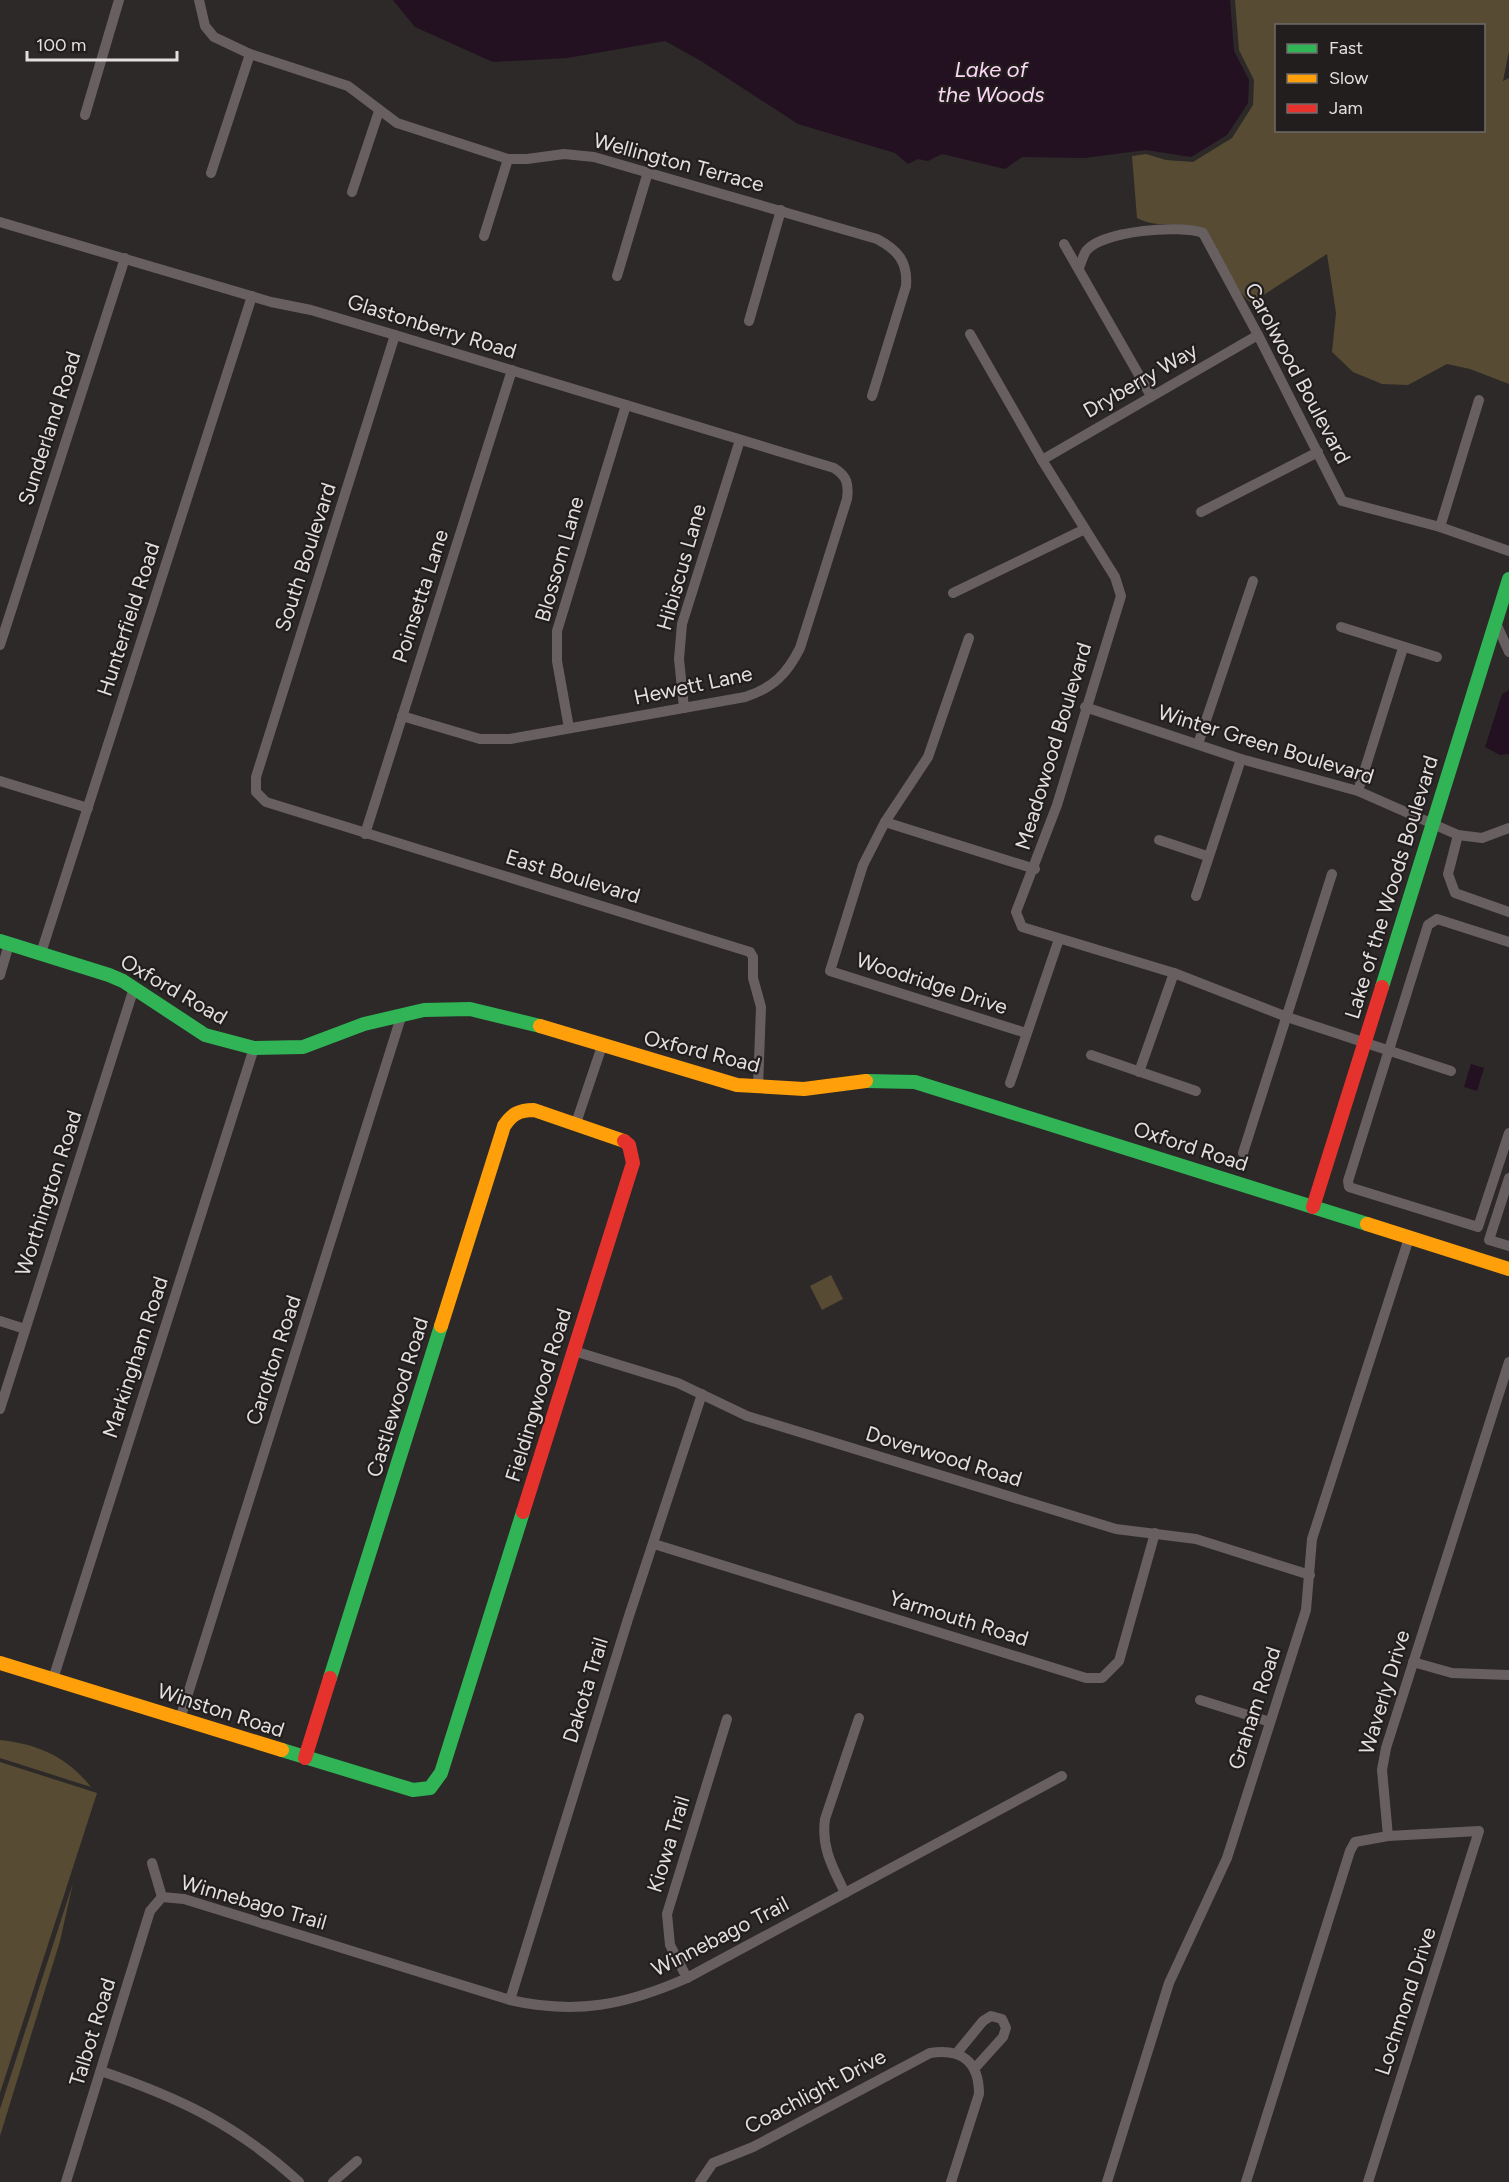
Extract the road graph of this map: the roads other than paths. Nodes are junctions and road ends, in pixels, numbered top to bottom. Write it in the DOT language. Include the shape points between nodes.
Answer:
graph roads {
  1 [pos="119,0"];
  2 [pos="199,0"];
  3 [pos="250,54"];
  4 [pos="379,111"];
  5 [pos="85,116"];
  6 [pos="508,159"];
  7 [pos="648,172"];
  8 [pos="211,173"];
  9 [pos="352,192"];
  10 [pos="781,210"];
  11 [pos="0,222"];
  12 [pos="484,236"];
  13 [pos="1065,244"];
  14 [pos="125,258"];
  15 [pos="1079,268"];
  16 [pos="617,276"];
  17 [pos="252,296"];
  18 [pos="749,321"];
  19 [pos="970,334"];
  20 [pos="395,335"];
  21 [pos="1258,335"];
  22 [pos="512,370"];
  23 [pos="872,396"];
  24 [pos="1151,396"];
  25 [pos="1479,400"];
  26 [pos="626,405"];
  27 [pos="740,440"];
  28 [pos="1318,452"];
  29 [pos="1042,460"];
  30 [pos="846,480"];
  31 [pos="1201,512"];
  32 [pos="1440,527"];
  33 [pos="1085,529"];
  34 [pos="1509,551"];
  35 [pos="1509,579"];
  36 [pos="1253,581"];
  37 [pos="953,593"];
  38 [pos="1495,620"];
  39 [pos="1341,627"];
  40 [pos="969,638"];
  41 [pos="0,645"];
  42 [pos="1403,648"];
  43 [pos="1509,652"];
  44 [pos="1437,657"];
  45 [pos="1085,707"];
  46 [pos="684,708"];
  47 [pos="402,716"];
  48 [pos="569,728"];
  49 [pos="1198,744"];
  50 [pos="1241,759"];
  51 [pos="0,782"];
  52 [pos="1358,791"];
  53 [pos="256,792"];
  54 [pos="88,808"];
  55 [pos="885,822"];
  56 [pos="1432,825"];
  57 [pos="1509,828"];
  58 [pos="365,834"];
  59 [pos="1458,835"];
  60 [pos="1159,840"];
  61 [pos="1207,856"];
  62 [pos="1035,869"];
  63 [pos="1332,874"];
  64 [pos="1196,896"];
  65 [pos="1509,912"];
  66 [pos="1059,939"];
  67 [pos="1509,942"];
  68 [pos="5,943"];
  69 [pos="41,953"];
  70 [pos="1173,973"];
  71 [pos="0,975"];
  72 [pos="134,988"];
  73 [pos="402,1014"];
  74 [pos="1287,1017"];
  75 [pos="1026,1033"];
  76 [pos="1365,1041"];
  77 [pos="602,1046"];
  78 [pos="254,1048"];
  79 [pos="1388,1051"];
  80 [pos="1091,1055"];
  81 [pos="1450,1071"];
  82 [pos="1139,1072"];
  83 [pos="1010,1083"];
  84 [pos="758,1088"];
  85 [pos="1197,1091"];
  86 [pos="576,1124"];
  87 [pos="1509,1133"];
  88 [pos="1243,1153"];
  89 [pos="1509,1178"];
  90 [pos="1313,1207"];
  91 [pos="1408,1238"];
  92 [pos="1489,1240"];
  93 [pos="1509,1246"];
  94 [pos="1482,1260"];
  95 [pos="1509,1269"];
  96 [pos="0,1322"];
  97 [pos="26,1329"];
  98 [pos="574,1351"];
  99 [pos="1509,1362"];
  100 [pos="702,1394"];
  101 [pos="0,1409"];
  102 [pos="1155,1533"];
  103 [pos="654,1544"];
  104 [pos="1310,1575"];
  105 [pos="1413,1662"];
  106 [pos="0,1663"];
  107 [pos="1509,1675"];
  108 [pos="53,1679"];
  109 [pos="1200,1700"];
  110 [pos="859,1718"];
  111 [pos="180,1719"];
  112 [pos="727,1719"];
  113 [pos="1270,1722"];
  114 [pos="305,1758"];
  115 [pos="1062,1776"];
  116 [pos="430,1788"];
  117 [pos="1388,1836"];
  118 [pos="152,1863"];
  119 [pos="845,1893"];
  120 [pos="162,1897"];
  121 [pos="687,1978"];
  122 [pos="510,2000"];
  123 [pos="956,2054"];
  124 [pos="975,2068"];
  125 [pos="101,2071"];
  126 [pos="357,2161"];
  127 [pos="66,2182"];
  128 [pos="299,2182"];
  129 [pos="333,2182"];
  130 [pos="700,2182"];
  131 [pos="951,2182"];
  132 [pos="1107,2182"];
  133 [pos="1246,2182"];
  134 [pos="1368,2182"];
  1 -- 5 [label="street"];
  2 -- 3 [label="street, Wellington Terrace" via="205,26 214,37"];
  3 -- 4 [label="street, Wellington Terrace" via="348,86"];
  3 -- 8 [label="street"];
  4 -- 6 [label="street, Wellington Terrace" via="397,123"];
  4 -- 9 [label="street"];
  6 -- 7 [label="street, Wellington Terrace" via="581,155"];
  6 -- 12 [label="street"];
  7 -- 10 [label="street, Wellington Terrace"];
  7 -- 16 [label="street"];
  10 -- 18 [label="street"];
  10 -- 23 [label="street, Wellington Terrace" via="877,239 892,247 903,260 906,286"];
  11 -- 14 [label="street, Glastonberry Road"];
  13 -- 15 [label="street"];
  14 -- 17 [label="street, Glastonberry Road"];
  14 -- 41 [label="street, Sunderland Road"];
  15 -- 21 [label="street, Carolwood Boulevard" via="1086,251 1116,237 1152,230 1198,231"];
  15 -- 24 [label="street"];
  17 -- 20 [label="street, Glastonberry Road"];
  17 -- 54 [label="street, Hunterfield Road"];
  19 -- 29 [label="street, Meadowood Boulevard"];
  20 -- 22 [label="street, Glastonberry Road"];
  20 -- 53 [label="street, South Boulevard" via="256,777"];
  21 -- 24 [label="street, Dryberry Way"];
  21 -- 28 [label="street, Carolwood Boulevard"];
  22 -- 26 [label="street, Glastonberry Road"];
  22 -- 47 [label="street, Poinsetta Lane"];
  24 -- 29 [label="street, Dryberry Way"];
  25 -- 32 [label="street"];
  26 -- 27 [label="street, Glastonberry Road"];
  26 -- 48 [label="street, Blossom Lane" via="556,631"];
  27 -- 30 [label="street, Glastonberry Road" via="834,468"];
  27 -- 46 [label="street, Hibiscus Lane" via="681,624 679,659"];
  28 -- 31 [label="street"];
  28 -- 32 [label="street, Carolwood Boulevard" via="1342,501"];
  29 -- 33 [label="street, Meadowood Boulevard"];
  30 -- 46 [label="street, Hewett Lane" via="847,499 791,666 764,691"];
  32 -- 34 [label="street, Carolwood Boulevard"];
  33 -- 37 [label="street"];
  33 -- 45 [label="street, Meadowood Boulevard" via="1115,577 1121,596"];
  35 -- 38 [label="street, Lake of the Woods Boulevard"];
  36 -- 49 [label="street"];
  38 -- 43 [label="street"];
  38 -- 56 [label="street, Lake of the Woods Boulevard"];
  39 -- 42 [label="street"];
  40 -- 55 [label="street, Woodridge Drive" via="928,757"];
  42 -- 44 [label="street"];
  42 -- 52 [label="street"];
  45 -- 49 [label="street, Winter Green Boulevard"];
  45 -- 62 [label="street, Meadowood Boulevard"];
  46 -- 48 [label="street, Hewett Lane"];
  47 -- 48 [label="street, Hewett Lane" via="460,735 491,740"];
  47 -- 58 [label="street, Poinsetta Lane"];
  49 -- 50 [label="street, Winter Green Boulevard"];
  50 -- 52 [label="street, Winter Green Boulevard"];
  50 -- 61 [label="street"];
  51 -- 54 [label="street"];
  52 -- 56 [label="street, Winter Green Boulevard"];
  53 -- 58 [label="street, East Boulevard" via="266,802"];
  54 -- 69 [label="street, Hunterfield Road"];
  55 -- 62 [label="street"];
  55 -- 75 [label="street, Woodridge Drive" via="863,865 830,971"];
  56 -- 59 [label="street, Winter Green Boulevard"];
  56 -- 76 [label="street, Lake of the Woods Boulevard"];
  57 -- 59 [label="street, Winter Green Boulevard" via="1482,838"];
  58 -- 84 [label="street, East Boulevard" via="750,952 761,1007"];
  59 -- 65 [label="street" via="1448,874 1455,893"];
  60 -- 61 [label="street"];
  61 -- 64 [label="street"];
  62 -- 66 [label="street, Meadowood Boulevard" via="1016,912 1022,927"];
  63 -- 74 [label="street"];
  66 -- 70 [label="street, Meadowood Boulevard"];
  66 -- 75 [label="street"];
  67 -- 79 [label="street" via="1431,921"];
  68 -- 69 [label="street, Oxford Road"];
  68 -- 71 [label="street"];
  69 -- 72 [label="street, Oxford Road" via="109,975"];
  70 -- 74 [label="street, Meadowood Boulevard"];
  70 -- 82 [label="street"];
  72 -- 78 [label="street, Oxford Road" via="205,1035"];
  72 -- 97 [label="street, Worthington Road"];
  73 -- 77 [label="street, Oxford Road" via="470,1009"];
  73 -- 78 [label="street, Oxford Road" via="303,1047"];
  73 -- 111 [label="street, Carolton Road"];
  74 -- 76 [label="street, Meadowood Boulevard"];
  74 -- 88 [label="street"];
  75 -- 83 [label="street"];
  76 -- 79 [label="street, Meadowood Boulevard"];
  76 -- 90 [label="street, Lake of the Woods Boulevard"];
  77 -- 84 [label="street, Oxford Road"];
  77 -- 86 [label="street"];
  78 -- 108 [label="street, Markingham Road"];
  79 -- 81 [label="street, Meadowood Boulevard"];
  79 -- 87 [label="street" via="1347,1181 1349,1187 1478,1227"];
  80 -- 82 [label="street"];
  82 -- 85 [label="street"];
  84 -- 90 [label="street, Oxford Road" via="804,1089 879,1079 915,1082"];
  86 -- 98 [label="street, Fieldingwood Road" via="622,1139 634,1156"];
  86 -- 114 [label="street, Castlewood Road" via="521,1109 511,1114 504,1126"];
  89 -- 92 [label="street"];
  90 -- 91 [label="street, Oxford Road"];
  91 -- 94 [label="street, Oxford Road"];
  91 -- 104 [label="street, Graham Road" via="1312,1539"];
  92 -- 93 [label="street"];
  92 -- 94 [label="street"];
  94 -- 95 [label="street, Oxford Road"];
  96 -- 97 [label="street"];
  97 -- 101 [label="street, Worthington Road"];
  98 -- 100 [label="street, Doverwood Road"];
  98 -- 116 [label="street, Fieldingwood Road" via="441,1773"];
  99 -- 105 [label="street, Waverly Drive"];
  100 -- 102 [label="street, Doverwood Road" via="747,1416 1116,1529"];
  100 -- 103 [label="street, Dakota Trail"];
  102 -- 103 [label="street, Yarmouth Road" via="1119,1661 1102,1678 1086,1678"];
  102 -- 104 [label="street, Doverwood Road" via="1196,1539"];
  103 -- 122 [label="street, Dakota Trail"];
  104 -- 113 [label="street, Graham Road" via="1306,1610"];
  105 -- 107 [label="street" via="1452,1673"];
  105 -- 117 [label="street, Waverly Drive" via="1382,1770"];
  106 -- 108 [label="street, Winston Road"];
  108 -- 111 [label="street, Winston Road"];
  109 -- 113 [label="street"];
  110 -- 119 [label="street" via="825,1819 823,1836 825,1851"];
  111 -- 114 [label="street, Winston Road"];
  112 -- 121 [label="street, Kiowa Trail" via="667,1914 670,1945"];
  113 -- 132 [label="street, Graham Road" via="1227,1858 1169,1983"];
  114 -- 116 [label="street, Winston Road" via="413,1790"];
  115 -- 119 [label="street, Winnebago Trail"];
  117 -- 133 [label="street" via="1362,1839 1350,1851"];
  117 -- 134 [label="street, Lochmond Drive" via="1479,1831"];
  118 -- 120 [label="street"];
  119 -- 121 [label="street, Winnebago Trail"];
  120 -- 122 [label="street, Winnebago Trail" via="184,1899"];
  120 -- 125 [label="street, Talbot Road" via="150,1911"];
  121 -- 122 [label="street, Winnebago Trail" via="608,2005 556,2008"];
  123 -- 124 [label="street"];
  123 -- 124 [label="street" via="983,2021 991,2016 1002,2019 1006,2028 1003,2037"];
  123 -- 130 [label="street, Coachlight Drive" via="945,2050 930,2053 753,2147 713,2163"];
  124 -- 131 [label="street" via="979,2094"];
  125 -- 127 [label="street, Talbot Road"];
  125 -- 128 [label="street" via="194,2107 238,2132"];
  126 -- 129 [label="street"];
}
